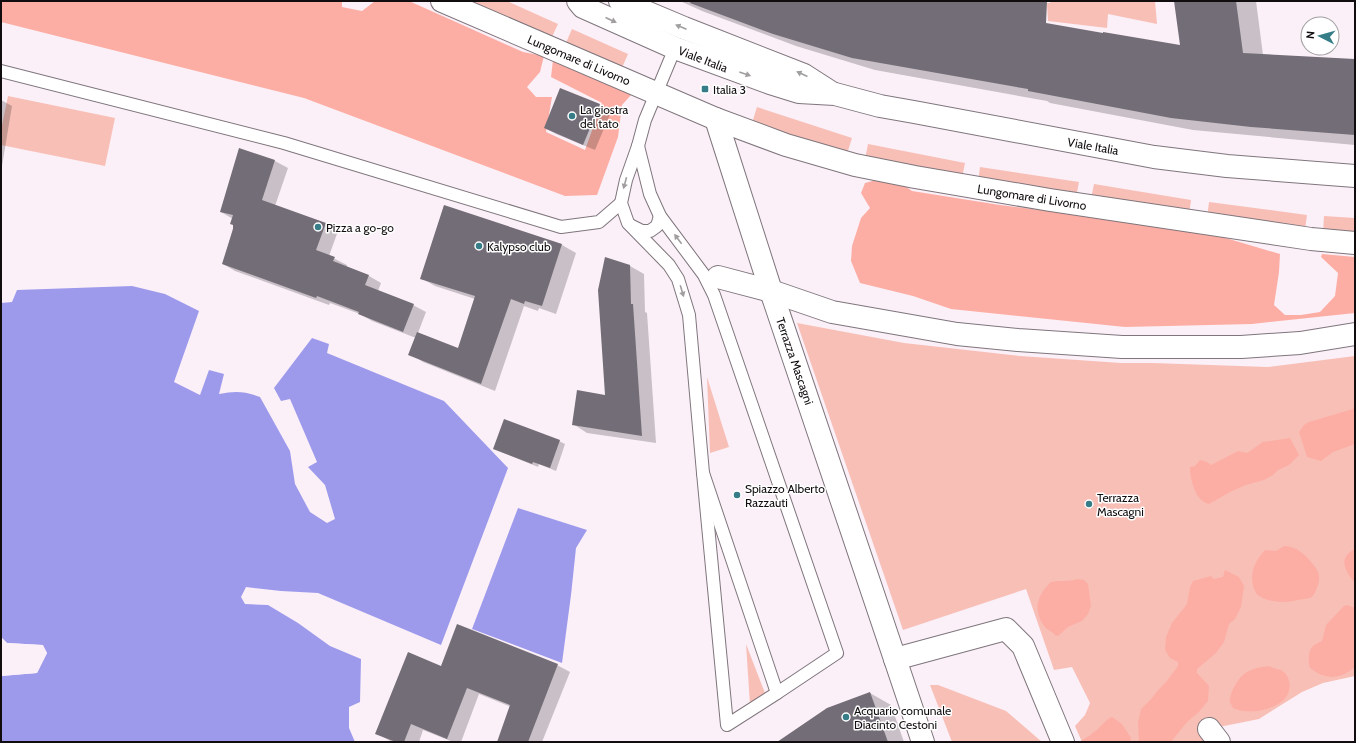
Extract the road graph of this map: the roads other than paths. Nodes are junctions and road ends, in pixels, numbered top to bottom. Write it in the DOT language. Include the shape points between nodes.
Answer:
graph roads {
  1 [pos="442,1"];
  2 [pos="578,1"];
  3 [pos="620,1"];
  4 [pos="675,48"];
  5 [pos="1,71"];
  6 [pos="656,94"];
  7 [pos="835,94"];
  8 [pos="716,119"];
  9 [pos="638,146"];
  10 [pos="1355,176"];
  11 [pos="621,203"];
  12 [pos="660,216"];
  13 [pos="628,223"];
  14 [pos="1355,243"];
  15 [pos="716,286"];
  16 [pos="771,291"];
  17 [pos="1355,334"];
  18 [pos="703,474"];
  19 [pos="895,659"];
  20 [pos="777,693"];
  21 [pos="924,742"];
  22 [pos="1063,742"];
  1 -- 6 [label="street, Lungomare di Livorno"];
  2 -- 4 [label="street, Viale Italia, one-way" via="583,7"];
  7 -- 3 [label="street, Viale Italia, one-way" via="804,75"];
  4 -- 6 [label="lane"];
  4 -- 7 [label="street, Viale Italia, one-way" via="799,92"];
  5 -- 11 [label="lane" via="284,143 561,227 599,222"];
  6 -- 8 [label="street, Lungomare di Livorno"];
  6 -- 9 [label="lane"];
  7 -- 10 [label="street, Viale Italia" via="900,110 1154,157 1227,166"];
  8 -- 14 [label="street, Lungomare di Livorno" via="786,145 855,165 915,178 1168,219"];
  8 -- 16 [label="street, Terrazza Mascagni"];
  9 -- 11 [label="lane, one-way"];
  9 -- 12 [label="lane" via="650,194"];
  11 -- 13 [label="lane"];
  12 -- 13 [label="lane" via="657,226 650,231 642,231"];
  15 -- 12 [label="lane, one-way"];
  13 -- 18 [label="lane, one-way" via="669,265 678,279 689,315"];
  15 -- 16 [label="street"];
  15 -- 20 [label="lane" via="837,653"];
  16 -- 17 [label="street" via="832,312 957,334 1018,340 1122,347 1241,347 1300,343"];
  16 -- 19 [label="street, Terrazza Mascagni"];
  18 -- 20 [label="lane"];
  18 -- 20 [label="lane" via="727,725"];
  19 -- 21 [label="street, Terrazza Mascagni"];
  19 -- 22 [label="street" via="1006,630 1023,646"];
}
